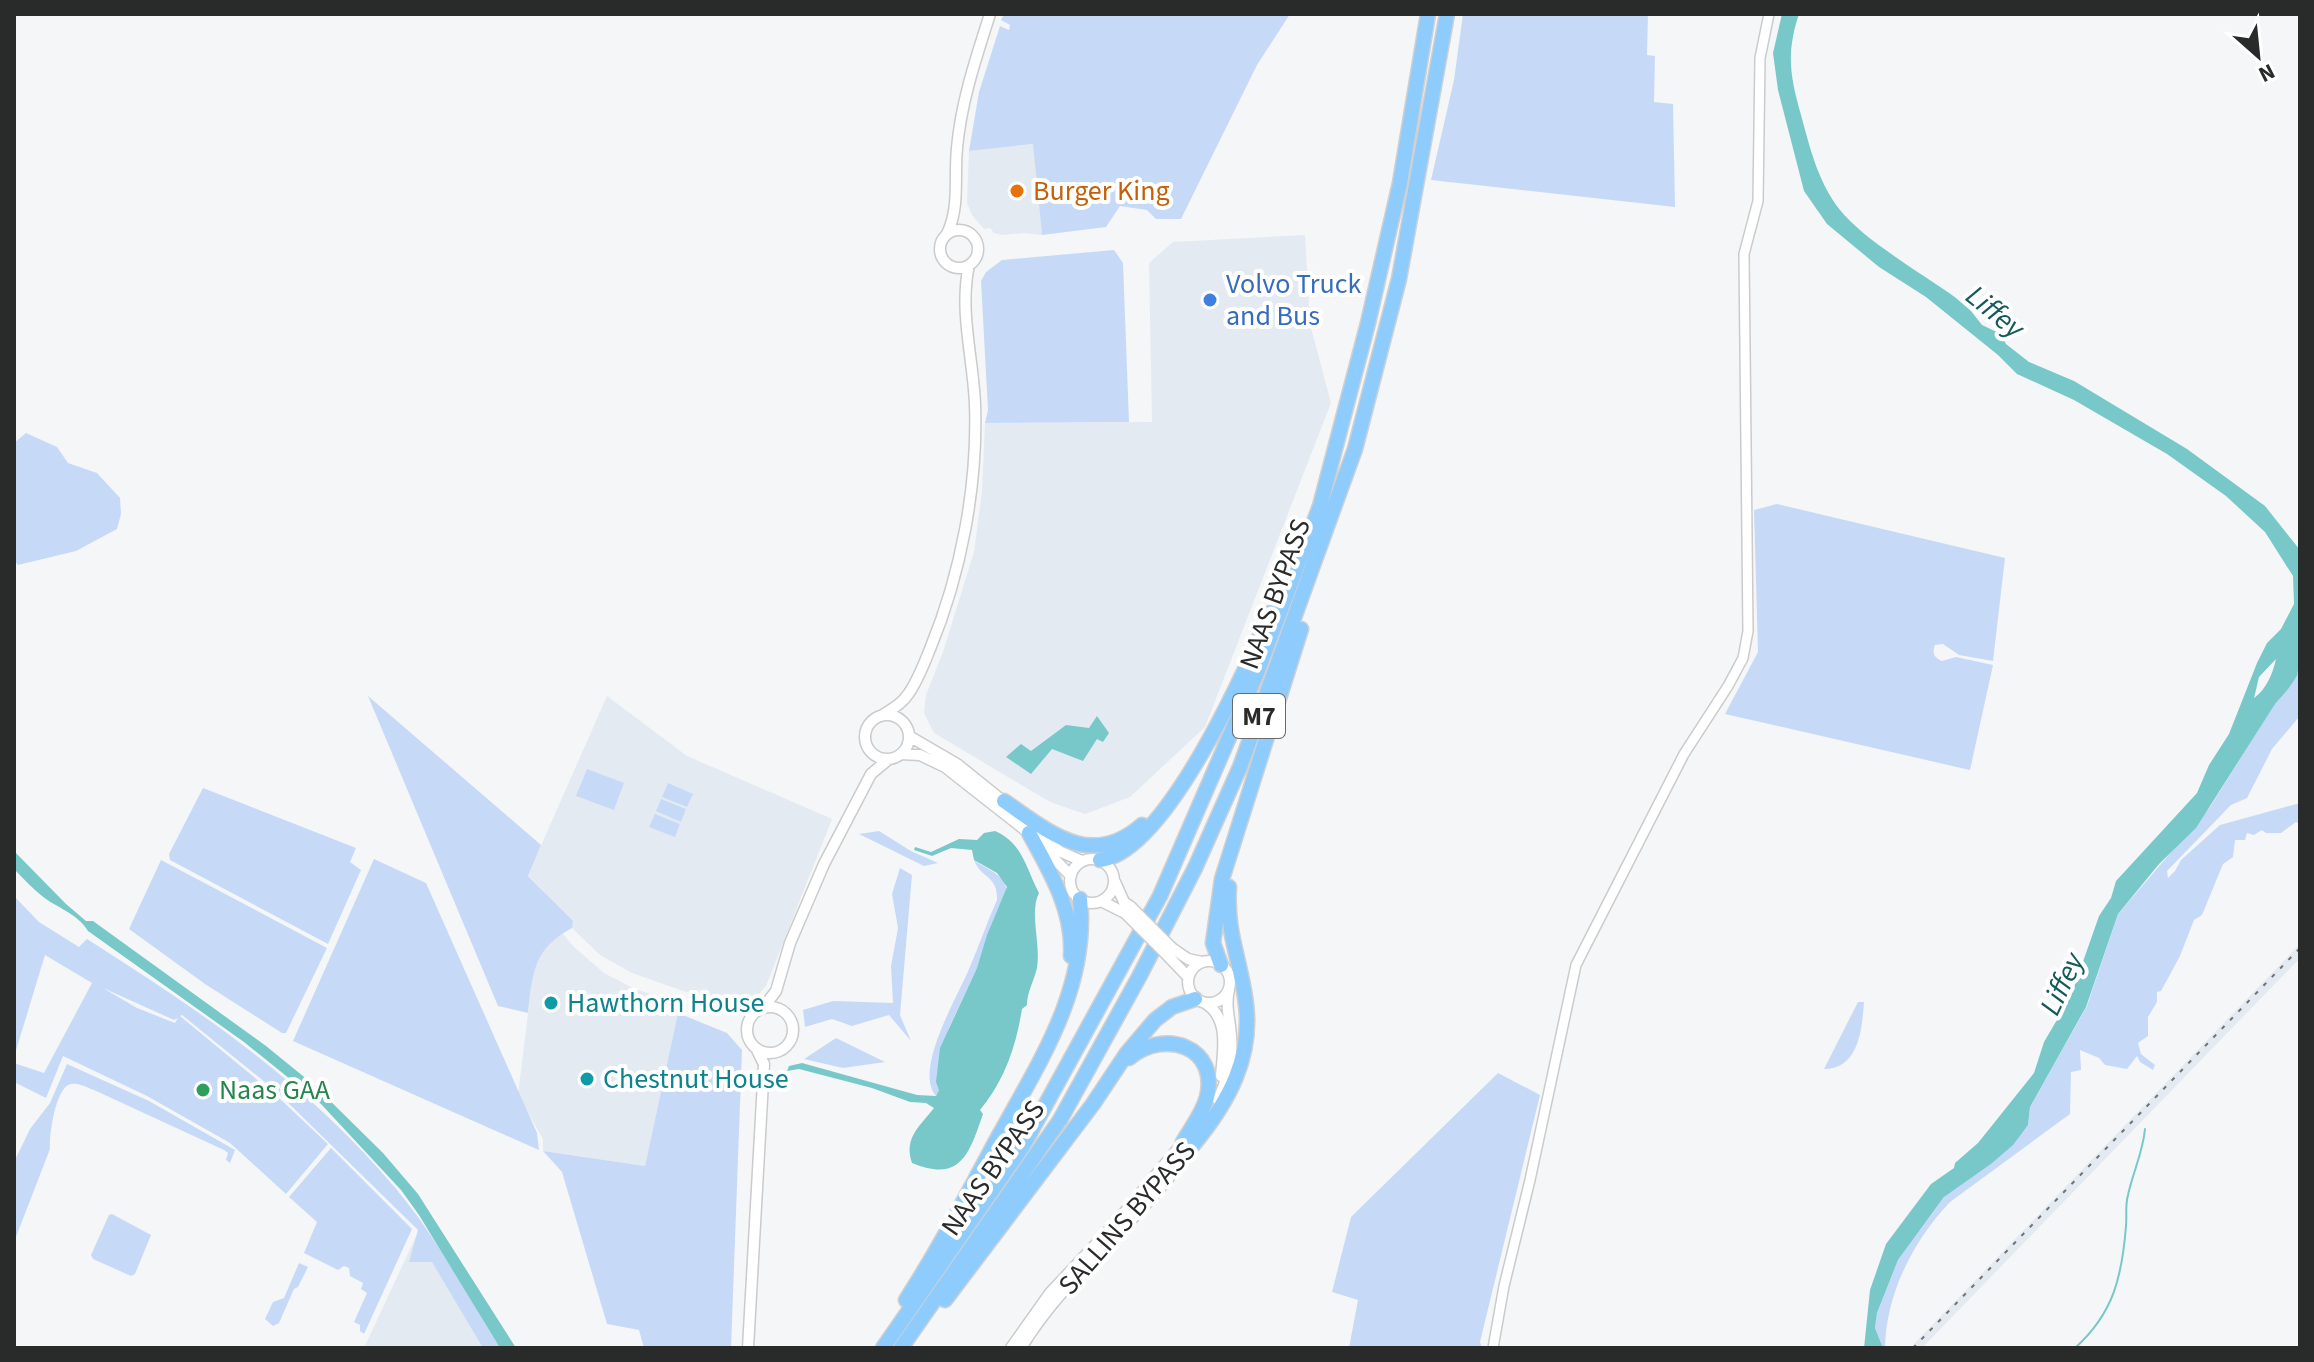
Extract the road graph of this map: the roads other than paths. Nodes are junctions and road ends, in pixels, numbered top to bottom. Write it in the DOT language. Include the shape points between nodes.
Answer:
graph roads {
  1 [pos="990,14"];
  2 [pos="1428,14"];
  3 [pos="1447,14"];
  4 [pos="1769,14"];
  5 [pos="955,212"];
  6 [pos="964,231"];
  7 [pos="947,234"];
  8 [pos="949,265"];
  9 [pos="969,265"];
  10 [pos="963,290"];
  11 [pos="1343,411"];
  12 [pos="1327,528"];
  13 [pos="909,693"];
  14 [pos="881,716"];
  15 [pos="905,724"];
  16 [pos="909,736"];
  17 [pos="871,752"];
  18 [pos="901,754"];
  19 [pos="889,759"];
  20 [pos="871,774"];
  21 [pos="1183,783"];
  22 [pos="1004,801"];
  23 [pos="1029,833"];
  24 [pos="1234,839"];
  25 [pos="1100,860"];
  26 [pos="1082,861"];
  27 [pos="1071,876"];
  28 [pos="1114,880"];
  29 [pos="1080,899"];
  30 [pos="1101,901"];
  31 [pos="1128,910"];
  32 [pos="1170,952"];
  33 [pos="1204,962"];
  34 [pos="1221,965"];
  35 [pos="1188,977"];
  36 [pos="1229,990"];
  37 [pos="776,991"];
  38 [pos="1067,1000"];
  39 [pos="1200,1001"];
  40 [pos="763,1008"];
  41 [pos="781,1010"];
  42 [pos="756,1048"];
  43 [pos="773,1052"];
  44 [pos="764,1064"];
  45 [pos="1110,1078"];
  46 [pos="1188,1144"];
  47 [pos="748,1348"];
  48 [pos="876,1348"];
  49 [pos="883,1348"];
  50 [pos="901,1348"];
  51 [pos="909,1348"];
  52 [pos="1011,1348"];
  53 [pos="1021,1348"];
  54 [pos="1493,1348"];
  1 -- 5 [label="main road" via="967,88 957,148"];
  2 -- 11 [label="highway, NAAS BYPASS / M7" via="1400,183"];
  3 -- 12 [label="highway, NAAS BYPASS / M7" via="1399,279 1355,449"];
  4 -- 54 [label="street" via="1760,58 1758,201 1744,254 1748,631 1743,658 1684,754 1576,965"];
  5 -- 6 [label="main road"];
  5 -- 7 [label="main road"];
  6 -- 7 [label="main road"];
  6 -- 9 [label="main road" via="978,247"];
  7 -- 8 [label="main road" via="940,250"];
  8 -- 9 [label="main road"];
  8 -- 10 [label="main road"];
  9 -- 10 [label="main road"];
  10 -- 13 [label="main road" via="975,405 967,513 939,628"];
  11 -- 21 [label="highway, M7" via="1282,586 1249,663"];
  11 -- 49 [label="highway, NAAS BYPASS / M7" via="1320,506 1257,673 1160,896 1023,1146"];
  12 -- 24 [label="highway, M7"];
  12 -- 50 [label="highway, NAAS BYPASS / M7" via="1240,767 1146,963 1060,1120"];
  13 -- 14 [label="main road"];
  13 -- 15 [label="main road"];
  14 -- 15 [label="main road" via="894,716"];
  14 -- 17 [label="main road" via="865,734"];
  15 -- 16 [label="main road"];
  16 -- 18 [label="main road"];
  16 -- 22 [label="main road"];
  17 -- 19 [label="main road"];
  17 -- 20 [label="main road"];
  18 -- 19 [label="main road"];
  18 -- 23 [label="main road" via="920,755 945,767"];
  19 -- 20 [label="main road"];
  20 -- 37 [label="main road" via="818,877"];
  21 -- 22 [label="highway, M7" via="1128,836 1091,846 1057,837"];
  21 -- 25 [label="highway, M7" via="1135,842"];
  22 -- 26 [label="main road" via="1059,851"];
  23 -- 27 [label="main road"];
  23 -- 38 [label="highway" via="1069,916"];
  24 -- 34 [label="highway, M7" via="1213,943"];
  24 -- 46 [label="highway, M7" via="1229,928 1246,999 1244,1053 1227,1100"];
  25 -- 26 [label="main road"];
  25 -- 28 [label="main road"];
  26 -- 27 [label="main road"];
  27 -- 29 [label="main road"];
  28 -- 30 [label="main road"];
  28 -- 31 [label="main road"];
  29 -- 30 [label="main road"];
  29 -- 38 [label="highway" via="1081,939"];
  30 -- 31 [label="main road"];
  31 -- 32 [label="main road, bridge"];
  32 -- 33 [label="main road"];
  32 -- 35 [label="main road"];
  33 -- 34 [label="main road"];
  33 -- 35 [label="main road"];
  34 -- 36 [label="main road" via="1230,979"];
  35 -- 39 [label="main road" via="1188,989"];
  36 -- 39 [label="main road" via="1220,1001"];
  36 -- 46 [label="main road, SALLINS BYPASS" via="1227,1074 1217,1101"];
  37 -- 40 [label="main road"];
  37 -- 41 [label="main road"];
  38 -- 48 [label="highway" via="1044,1057"];
  39 -- 45 [label="highway" via="1172,1007 1155,1020"];
  39 -- 46 [label="main road, SALLINS BYPASS" via="1222,1022 1221,1076"];
  40 -- 41 [label="main road"];
  40 -- 42 [label="main road" via="748,1027"];
  41 -- 43 [label="main road" via="793,1031 789,1043"];
  42 -- 43 [label="main road"];
  42 -- 44 [label="main road"];
  43 -- 44 [label="main road"];
  44 -- 47 [label="main road"];
  45 -- 46 [label="highway" via="1139,1049 1154,1043 1170,1041 1194,1052 1207,1073 1207,1096"];
  45 -- 51 [label="highway"];
  46 -- 52 [label="main road, SALLINS BYPASS" via="1050,1293"];
  46 -- 53 [label="main road, SALLINS BYPASS" via="1166,1180 1048,1309"];
}
